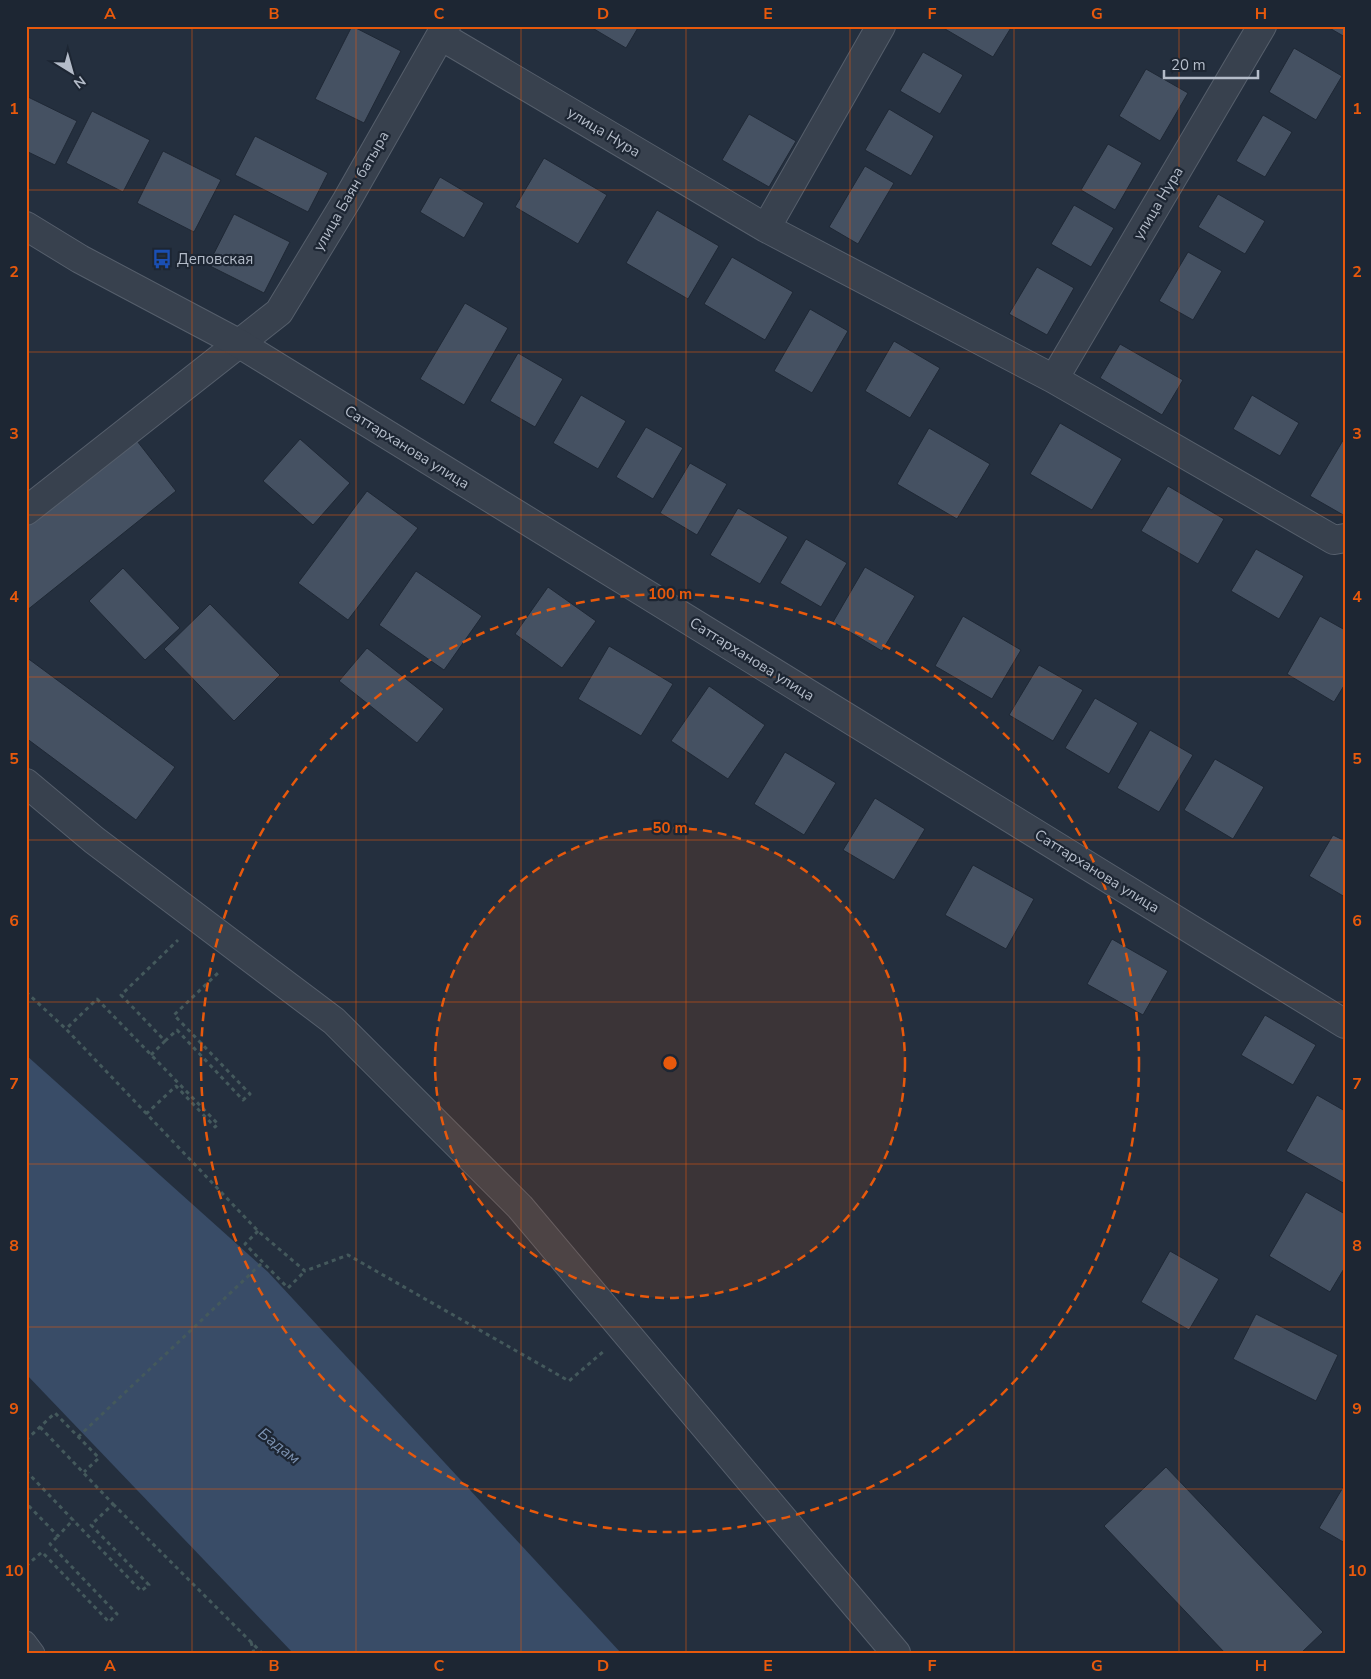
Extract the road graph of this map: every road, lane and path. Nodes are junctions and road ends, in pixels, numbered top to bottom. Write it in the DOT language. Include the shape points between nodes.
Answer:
graph roads {
  1 [pos="881,26"];
  2 [pos="1262,26"];
  3 [pos="444,31"];
  4 [pos="26,226"];
  5 [pos="766,228"];
  6 [pos="240,344"];
  7 [pos="1054,379"];
  8 [pos="26,511"];
  9 [pos="1345,538"];
  10 [pos="26,783"];
  11 [pos="240,952"];
  12 [pos="153,964"];
  13 [pos="26,992"];
  14 [pos="1345,1024"];
  15 [pos="66,1029"];
  16 [pos="165,1041"];
  17 [pos="151,1055"];
  18 [pos="146,1114"];
  19 [pos="258,1230"];
  20 [pos="263,1262"];
  21 [pos="305,1271"];
  22 [pos="626,1333"];
  23 [pos="40,1427"];
  24 [pos="78,1437"];
  25 [pos="26,1440"];
  26 [pos="26,1471"];
  27 [pos="84,1472"];
  28 [pos="26,1503"];
  29 [pos="113,1504"];
  30 [pos="74,1520"];
  31 [pos="58,1536"];
  32 [pos="26,1566"];
  33 [pos="26,1640"];
  34 [pos="251,1641"];
  35 [pos="35,1653"];
  36 [pos="254,1653"];
  37 [pos="262,1653"];
  38 [pos="896,1653"];
  1 -- 5 [label="street"];
  2 -- 7 [label="street, улица Нура"];
  3 -- 5 [label="street, улица Нура"];
  3 -- 6 [label="street, улица Баян батыра" via="279,312"];
  4 -- 6 [label="street, Саттарханова улица" via="80,259"];
  5 -- 7 [label="street, улица Нура"];
  6 -- 8 [label="street, улица Баян батыра"];
  6 -- 14 [label="street, Саттарханова улица"];
  7 -- 9 [label="street, улица Нура" via="1334,540"];
  10 -- 11 [label="street" via="94,840"];
  11 -- 16 [label="path" via="174,1015 250,1094 243,1100 177,1030"];
  11 -- 22 [label="street" via="334,1021 520,1207"];
  12 -- 16 [label="path" via="121,994"];
  13 -- 15 [label="path"];
  15 -- 17 [label="path" via="98,999"];
  15 -- 18 [label="path"];
  16 -- 17 [label="path"];
  17 -- 18 [label="path" via="218,1124 215,1127 176,1086"];
  18 -- 19 [label="path"];
  19 -- 20 [label="path" via="245,1244"];
  19 -- 21 [label="path"];
  20 -- 21 [label="path" via="288,1288"];
  20 -- 24 [label="path"];
  21 -- 22 [label="path" via="348,1255 569,1381"];
  22 -- 38 [label="street"];
  23 -- 24 [label="path" via="55,1413"];
  23 -- 25 [label="path"];
  23 -- 27 [label="path"];
  24 -- 27 [label="path" via="99,1458"];
  26 -- 30 [label="path"];
  27 -- 29 [label="path"];
  28 -- 31 [label="path"];
  29 -- 30 [label="path" via="91,1525 148,1585 141,1592"];
  29 -- 34 [label="path"];
  30 -- 31 [label="path"];
  31 -- 32 [label="path" via="50,1544 117,1614 109,1622 42,1552"];
  33 -- 35 [label="lane"];
  34 -- 36 [label="path"];
  34 -- 37 [label="path"];
}
